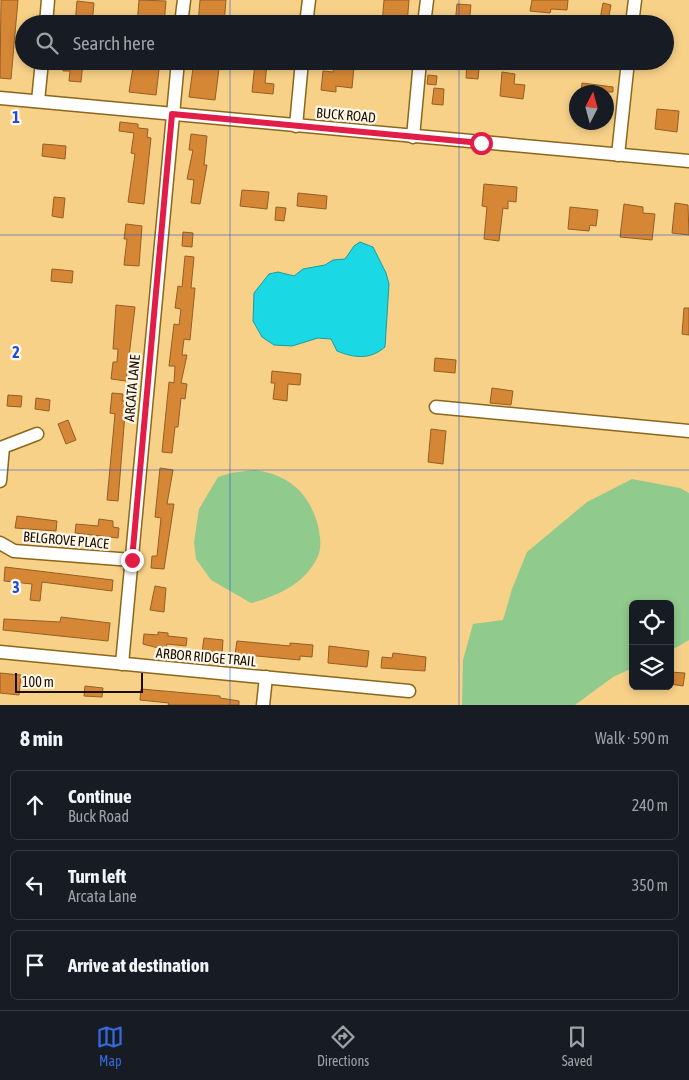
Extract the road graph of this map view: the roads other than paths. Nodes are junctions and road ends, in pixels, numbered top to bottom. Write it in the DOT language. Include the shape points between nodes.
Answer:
graph roads {
  1 [pos="48,0"];
  2 [pos="184,0"];
  3 [pos="309,0"];
  4 [pos="427,0"];
  5 [pos="635,0"];
  6 [pos="47,15"];
  7 [pos="182,15"];
  8 [pos="307,15"];
  9 [pos="425,15"];
  10 [pos="633,15"];
  11 [pos="41,70"];
  12 [pos="177,70"];
  13 [pos="301,70"];
  14 [pos="419,70"];
  15 [pos="627,70"];
  16 [pos="0,98"];
  17 [pos="38,101"];
  18 [pos="172,114"];
  19 [pos="296,126"];
  20 [pos="412,137"];
  21 [pos="618,155"];
  22 [pos="689,161"];
  23 [pos="436,408"];
  24 [pos="689,432"];
  25 [pos="37,434"];
  26 [pos="0,481"];
  27 [pos="0,543"];
  28 [pos="132,560"];
  29 [pos="0,652"];
  30 [pos="122,664"];
  31 [pos="266,677"];
  32 [pos="409,691"];
  33 [pos="263,705"];
  1 -- 6 [label="street"];
  2 -- 7 [label="street"];
  3 -- 8 [label="street"];
  4 -- 9 [label="street"];
  5 -- 10 [label="street"];
  11 -- 17 [label="street"];
  12 -- 18 [label="street, ARCATA LANE"];
  13 -- 19 [label="street"];
  14 -- 20 [label="street"];
  15 -- 21 [label="street"];
  16 -- 17 [label="street, BUCK ROAD"];
  17 -- 18 [label="street, BUCK ROAD"];
  18 -- 19 [label="street, BUCK ROAD"];
  18 -- 28 [label="street, ARCATA LANE"];
  19 -- 20 [label="street, BUCK ROAD"];
  20 -- 21 [label="street, BUCK ROAD"];
  21 -- 22 [label="street, BUCK ROAD"];
  23 -- 24 [label="street"];
  25 -- 26 [label="street" via="3,447"];
  27 -- 28 [label="street, BELGROVE PLACE" via="14,551"];
  28 -- 30 [label="street, ARCATA LANE"];
  29 -- 30 [label="street, ARBOR RIDGE TRAIL"];
  30 -- 31 [label="street, ARBOR RIDGE TRAIL"];
  31 -- 32 [label="street, ARBOR RIDGE TRAIL"];
  31 -- 33 [label="street"];
}
